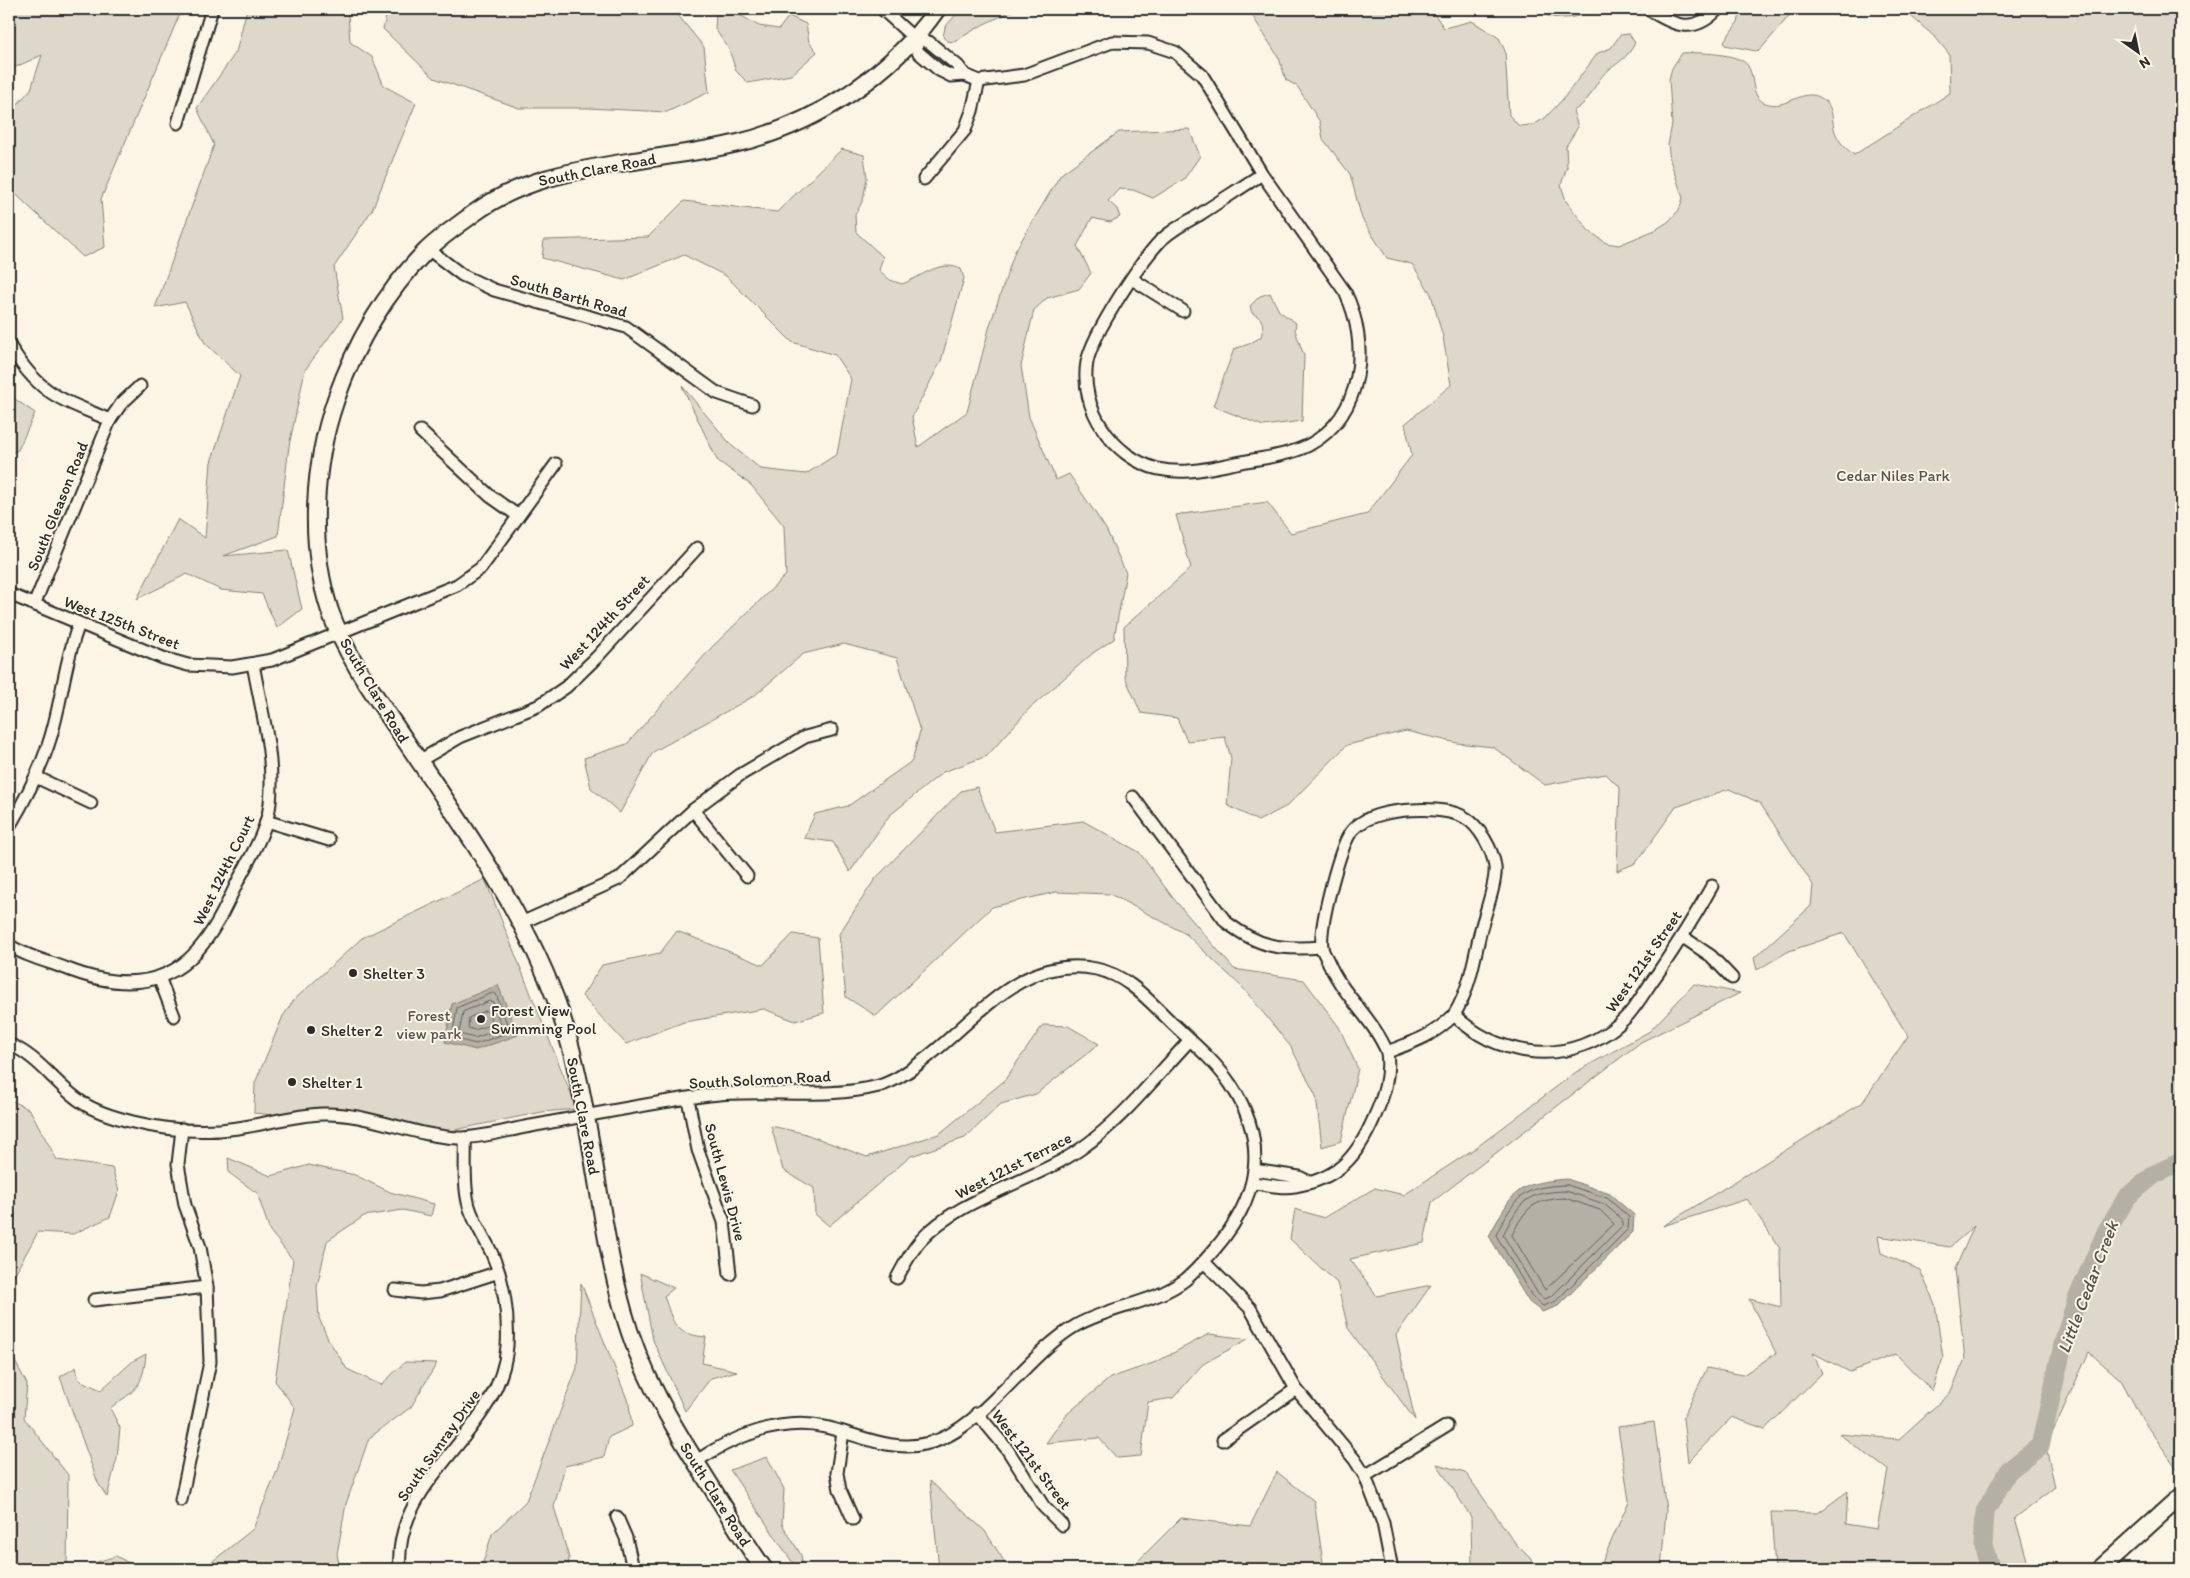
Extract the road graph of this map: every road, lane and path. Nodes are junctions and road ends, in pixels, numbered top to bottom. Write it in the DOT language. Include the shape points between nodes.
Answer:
graph roads {
  1 [pos="212,9"];
  2 [pos="882,9"];
  3 [pos="937,9"];
  4 [pos="1648,9"];
  5 [pos="1718,9"];
  6 [pos="914,38"];
  7 [pos="979,81"];
  8 [pos="178,123"];
  9 [pos="1262,174"];
  10 [pos="924,179"];
  11 [pos="428,249"];
  12 [pos="1132,279"];
  13 [pos="1183,310"];
  14 [pos="9,345"];
  15 [pos="140,386"];
  16 [pos="752,405"];
  17 [pos="110,420"];
  18 [pos="420,431"];
  19 [pos="556,464"];
  20 [pos="517,515"];
  21 [pos="698,548"];
  22 [pos="9,594"];
  23 [pos="34,605"];
  24 [pos="80,624"];
  25 [pos="340,632"];
  26 [pos="253,664"];
  27 [pos="832,730"];
  28 [pos="419,761"];
  29 [pos="36,777"];
  30 [pos="1132,797"];
  31 [pos="91,803"];
  32 [pos="693,810"];
  33 [pos="266,821"];
  34 [pos="9,827"];
  35 [pos="329,840"];
  36 [pos="747,876"];
  37 [pos="1712,886"];
  38 [pos="521,923"];
  39 [pos="1683,937"];
  40 [pos="9,945"];
  41 [pos="1322,947"];
  42 [pos="159,976"];
  43 [pos="1732,978"];
  44 [pos="1140,992"];
  45 [pos="1454,1015"];
  46 [pos="174,1016"];
  47 [pos="1190,1040"];
  48 [pos="9,1044"];
  49 [pos="1387,1052"];
  50 [pos="688,1099"];
  51 [pos="584,1116"];
  52 [pos="182,1129"];
  53 [pos="465,1138"];
  54 [pos="1254,1170"];
  55 [pos="1309,1182"];
  56 [pos="1253,1183"];
  57 [pos="1204,1262"];
  58 [pos="499,1272"];
  59 [pos="730,1274"];
  60 [pos="897,1278"];
  61 [pos="207,1287"];
  62 [pos="395,1290"];
  63 [pos="94,1300"];
  64 [pos="1296,1389"];
  65 [pos="977,1413"];
  66 [pos="1447,1426"];
  67 [pos="843,1432"];
  68 [pos="1223,1440"];
  69 [pos="696,1462"];
  70 [pos="1365,1476"];
  71 [pos="2181,1496"];
  72 [pos="181,1500"];
  73 [pos="617,1517"];
  74 [pos="852,1519"];
  75 [pos="1062,1525"];
  76 [pos="400,1569"];
  77 [pos="632,1569"];
  78 [pos="764,1569"];
  79 [pos="1392,1569"];
  80 [pos="2100,1569"];
  1 -- 8 [label="street"];
  2 -- 6 [label="street"];
  3 -- 6 [label="street, South Clare Road"];
  4 -- 5 [label="street" via="1664,20 1683,26 1696,25"];
  6 -- 7 [label="street" via="926,40 966,75"];
  6 -- 11 [label="street, South Clare Road" via="853,91 795,124 736,144 539,178 480,209"];
  7 -- 9 [label="street" via="1024,75 1112,42 1130,40 1161,45 1190,63 1202,76"];
  7 -- 10 [label="street" via="965,130"];
  9 -- 12 [label="street" via="1162,239"];
  9 -- 12 [label="street" via="1338,280 1351,303 1354,316 1359,357 1356,385 1343,414 1322,436 1296,451 1195,471 1173,472 1130,456 1097,419 1090,401 1087,362 1102,325"];
  11 -- 16 [label="street, South Barth Road" via="462,275 494,290 626,327 718,393"];
  11 -- 25 [label="street, South Clare Road" via="382,305 349,362 328,420 316,520 319,568"];
  12 -- 13 [label="street"];
  14 -- 17 [label="street" via="41,387 57,398"];
  15 -- 17 [label="street, South Gleason Road"];
  17 -- 23 [label="street, South Gleason Road"];
  18 -- 20 [label="street" via="490,496"];
  19 -- 20 [label="street, West 125th Street"];
  20 -- 25 [label="street, West 125th Street" via="481,568 457,585"];
  21 -- 28 [label="street, West 124th Street" via="566,687 538,706 460,737"];
  22 -- 23 [label="street, West 125th Street"];
  23 -- 24 [label="street, West 125th Street"];
  24 -- 26 [label="street, West 125th Street" via="136,648 188,665 232,667"];
  24 -- 29 [label="street" via="70,647 54,725"];
  25 -- 26 [label="street, West 125th Street" via="272,660"];
  25 -- 28 [label="street, South Clare Road" via="365,680"];
  26 -- 33 [label="street, West 124th Court" via="270,767"];
  27 -- 32 [label="street" via="805,737 784,748"];
  28 -- 38 [label="street, South Clare Road"];
  29 -- 31 [label="street"];
  29 -- 34 [label="street"];
  30 -- 41 [label="street" via="1226,922 1245,937 1287,949"];
  32 -- 36 [label="street"];
  32 -- 38 [label="street" via="619,879"];
  33 -- 35 [label="street"];
  33 -- 42 [label="street, West 124th Court" via="210,935 185,962"];
  37 -- 39 [label="street, West 121st Street"];
  38 -- 51 [label="street, South Clare Road" via="559,1008"];
  39 -- 43 [label="street" via="1711,956"];
  39 -- 45 [label="street, West 121st Street" via="1629,1013 1594,1041 1568,1051 1542,1054 1506,1048 1464,1025"];
  40 -- 42 [label="street, West 124th Court" via="93,979 126,982"];
  41 -- 45 [label="street" via="1324,922 1340,858 1349,835 1361,823 1378,814 1407,809 1464,817 1481,834 1495,868 1467,991"];
  41 -- 49 [label="street" via="1342,989 1374,1028"];
  42 -- 46 [label="street"];
  44 -- 47 [label="street, West 121st Street"];
  44 -- 50 [label="street, South Solomon Road" via="1120,977 1097,969 1067,966 1032,974 1005,990 908,1073 882,1085 822,1092 716,1094"];
  45 -- 49 [label="street" via="1438,1030"];
  47 -- 54 [label="street, West 121st Street" via="1217,1066 1239,1098 1251,1131"];
  47 -- 60 [label="street, West 121st Terrace" via="1105,1130 1062,1161 958,1211 938,1224 921,1240"];
  48 -- 52 [label="street, South Solomon Road" via="38,1061 86,1106 134,1122"];
  49 -- 55 [label="street" via="1386,1086 1364,1141 1350,1160 1328,1177"];
  50 -- 51 [label="street, South Solomon Road"];
  50 -- 59 [label="street, South Lewis Drive" via="702,1165 724,1222"];
  51 -- 53 [label="street, South Solomon Road"];
  51 -- 69 [label="street, South Clare Road" via="619,1293 631,1335 649,1381 673,1428"];
  52 -- 53 [label="street, South Solomon Road" via="234,1129 301,1116 339,1114 411,1131"];
  52 -- 61 [label="street" via="178,1164"];
  53 -- 58 [label="street, South Sunray Drive" via="469,1206"];
  54 -- 55 [label="street" via="1298,1177"];
  54 -- 56 [label="street, West 121st Street"];
  55 -- 56 [label="street" via="1294,1187"];
  56 -- 57 [label="street, West 121st Street" via="1233,1228"];
  57 -- 64 [label="street" via="1250,1308"];
  57 -- 65 [label="street, West 121st Street" via="1168,1291 1076,1325 1057,1338"];
  58 -- 62 [label="street" via="440,1291 421,1294"];
  58 -- 76 [label="street, South Sunray Drive" via="504,1294 507,1347 495,1391 417,1498 401,1539"];
  61 -- 63 [label="street"];
  61 -- 72 [label="street" via="210,1362"];
  64 -- 68 [label="street"];
  64 -- 70 [label="street"];
  65 -- 67 [label="street, West 121st Street" via="958,1430 926,1444 906,1447"];
  65 -- 75 [label="street, West 121st Street" via="1006,1449 1044,1507"];
  66 -- 70 [label="street"];
  67 -- 69 [label="street, West 121st Street" via="804,1424 786,1424 758,1430"];
  67 -- 74 [label="street" via="837,1473"];
  69 -- 78 [label="street, South Clare Road"];
  70 -- 79 [label="street" via="1382,1523"];
  71 -- 80 [label="street"];
  73 -- 77 [label="street" via="626,1538"];
}
